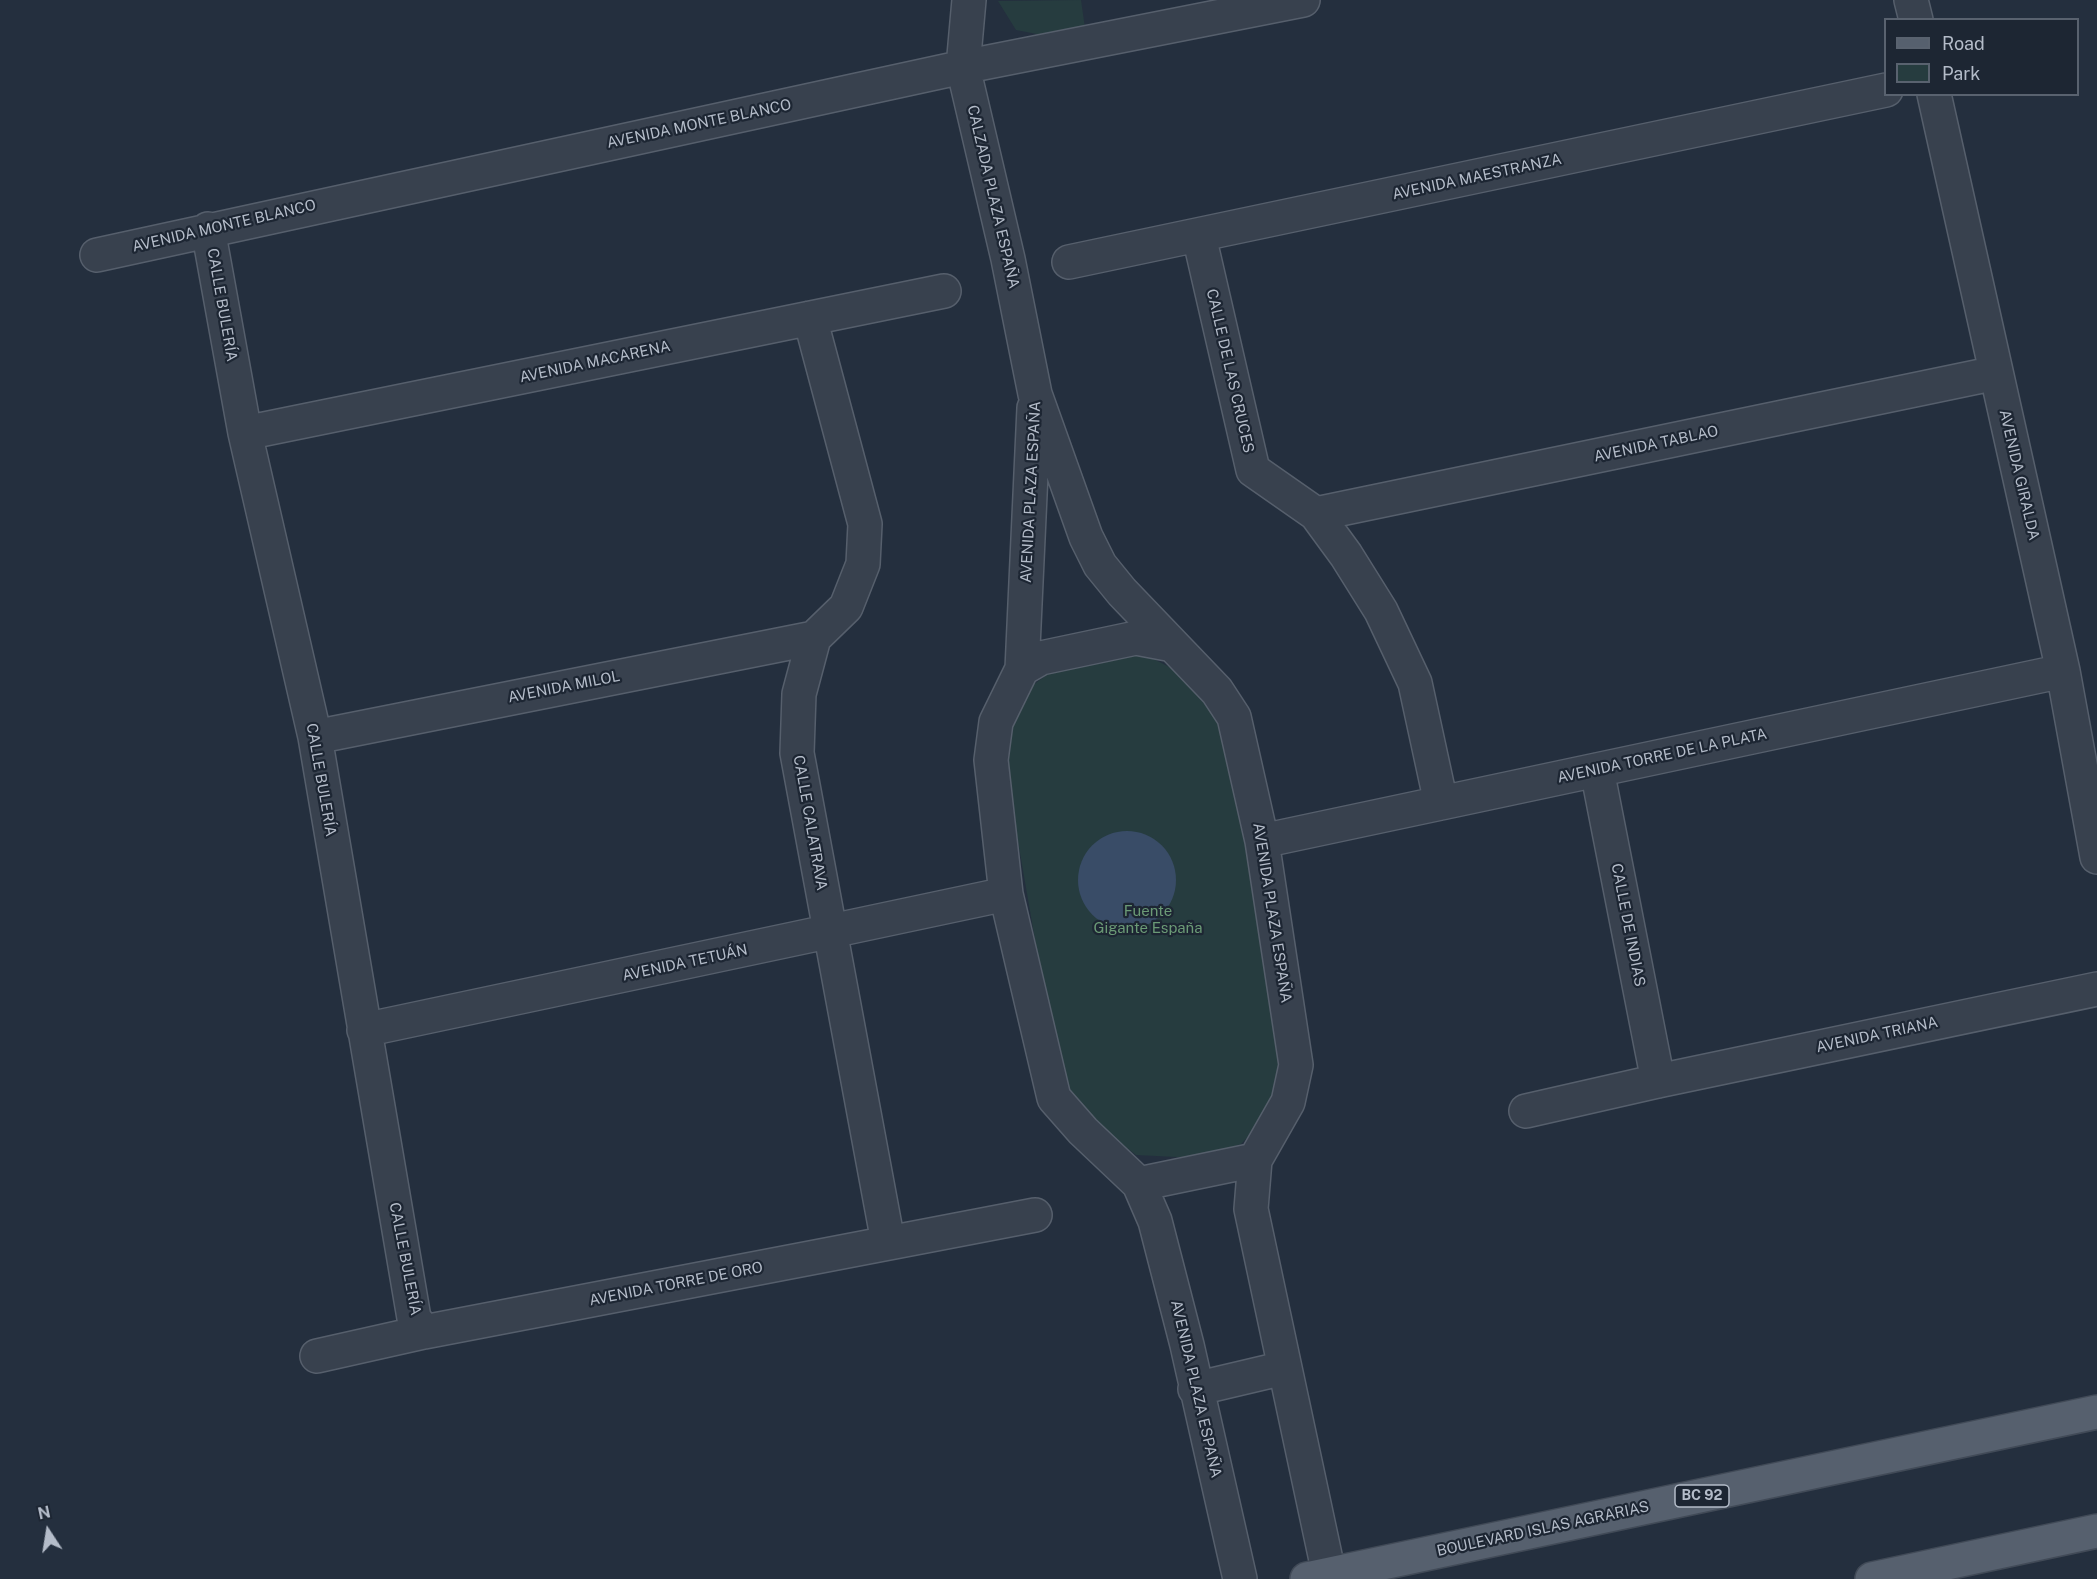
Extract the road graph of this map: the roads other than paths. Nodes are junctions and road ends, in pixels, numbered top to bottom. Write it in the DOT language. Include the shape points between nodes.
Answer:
graph roads {
  1 [pos="969,0"];
  2 [pos="1303,0"];
  3 [pos="1911,0"];
  4 [pos="1916,18"];
  5 [pos="963,67"];
  6 [pos="1884,90"];
  7 [pos="1934,96"];
  8 [pos="208,229"];
  9 [pos="1199,236"];
  10 [pos="97,255"];
  11 [pos="1069,262"];
  12 [pos="944,291"];
  13 [pos="810,318"];
  14 [pos="1996,373"];
  15 [pos="1035,394"];
  16 [pos="245,433"];
  17 [pos="1316,514"];
  18 [pos="814,638"];
  19 [pos="1173,645"];
  20 [pos="1022,669"];
  21 [pos="2062,671"];
  22 [pos="315,737"];
  23 [pos="1597,770"];
  24 [pos="1441,803"];
  25 [pos="1262,841"];
  26 [pos="2097,857"];
  27 [pos="1006,894"];
  28 [pos="830,933"];
  29 [pos="2097,989"];
  30 [pos="364,1030"];
  31 [pos="1658,1081"];
  32 [pos="1526,1111"];
  33 [pos="1255,1160"];
  34 [pos="1139,1184"];
  35 [pos="1035,1215"];
  36 [pos="888,1242"];
  37 [pos="424,1332"];
  38 [pos="316,1356"];
  39 [pos="1284,1368"];
  40 [pos="1195,1389"];
  41 [pos="2097,1412"];
  42 [pos="2097,1531"];
  43 [pos="1321,1577"];
  44 [pos="1240,1579"];
  45 [pos="1872,1579"];
  1 -- 5 [label="street, CALZADA PLAZA ESPAÑA"];
  2 -- 5 [label="street, AVENIDA MONTE BLANCO"];
  3 -- 4 [label="street"];
  5 -- 8 [label="street, AVENIDA MONTE BLANCO"];
  5 -- 15 [label="street, CALZADA PLAZA ESPAÑA"];
  6 -- 9 [label="street, AVENIDA MAESTRANZA"];
  7 -- 14 [label="street, AVENIDA GIRALDA"];
  8 -- 10 [label="street, AVENIDA MONTE BLANCO"];
  8 -- 16 [label="street, CALLE BULERÍA"];
  9 -- 11 [label="street, AVENIDA MAESTRANZA"];
  9 -- 17 [label="street, CALLE DE LAS CRUCES" via="1253,470"];
  12 -- 13 [label="street, AVENIDA MACARENA"];
  13 -- 16 [label="street, AVENIDA MACARENA"];
  13 -- 18 [label="street" via="865,524 863,564 846,607"];
  14 -- 17 [label="street, AVENIDA TABLAO"];
  14 -- 21 [label="street, AVENIDA GIRALDA"];
  15 -- 19 [label="street, AVENIDA PLAZA ESPAÑA" via="1086,537 1100,565"];
  15 -- 20 [label="street, AVENIDA PLAZA ESPAÑA"];
  16 -- 22 [label="street, CALLE BULERÍA"];
  17 -- 24 [label="street, CALLE DE LAS CRUCES" via="1381,611 1415,683"];
  18 -- 22 [label="street, AVENIDA MILOL"];
  18 -- 28 [label="street, CALLE CALATRAVA" via="799,694 797,753"];
  19 -- 20 [label="street" via="1136,638 1041,658"];
  19 -- 25 [label="street, AVENIDA PLAZA ESPAÑA" via="1217,691 1234,717"];
  20 -- 27 [label="street, AVENIDA PLAZA ESPAÑA" via="996,722 991,760"];
  21 -- 23 [label="street, AVENIDA TORRE DE LA PLATA"];
  21 -- 26 [label="street, AVENIDA GIRALDA"];
  22 -- 30 [label="street, CALLE BULERÍA"];
  23 -- 24 [label="street, AVENIDA TORRE DE LA PLATA"];
  23 -- 31 [label="street, CALLE DE INDIAS"];
  24 -- 25 [label="street, AVENIDA TORRE DE LA PLATA"];
  25 -- 33 [label="street, AVENIDA PLAZA ESPAÑA" via="1296,1065 1288,1102"];
  27 -- 28 [label="street, AVENIDA TETUÁN"];
  27 -- 34 [label="street, AVENIDA PLAZA ESPAÑA" via="1054,1098"];
  28 -- 30 [label="street, AVENIDA TETUÁN"];
  28 -- 36 [label="street, CALLE CALATRAVA"];
  29 -- 31 [label="street, AVENIDA TRIANA"];
  30 -- 37 [label="street, CALLE BULERÍA" via="414,1318"];
  31 -- 32 [label="street, AVENIDA TRIANA"];
  33 -- 34 [label="street"];
  33 -- 39 [label="street, AVENIDA PLAZA ESPAÑA" via="1251,1209"];
  34 -- 40 [label="street, AVENIDA PLAZA ESPAÑA" via="1155,1221"];
  35 -- 36 [label="street, AVENIDA TORRE DE ORO"];
  36 -- 37 [label="street, AVENIDA TORRE DE ORO"];
  37 -- 38 [label="street, AVENIDA TORRE DE ORO"];
  39 -- 40 [label="street"];
  39 -- 43 [label="street, AVENIDA PLAZA ESPAÑA"];
  40 -- 44 [label="street, AVENIDA PLAZA ESPAÑA"];
  41 -- 43 [label="main road, BOULEVARD ISLAS AGRARIAS / BC 92"];
  42 -- 45 [label="main road"];
}
